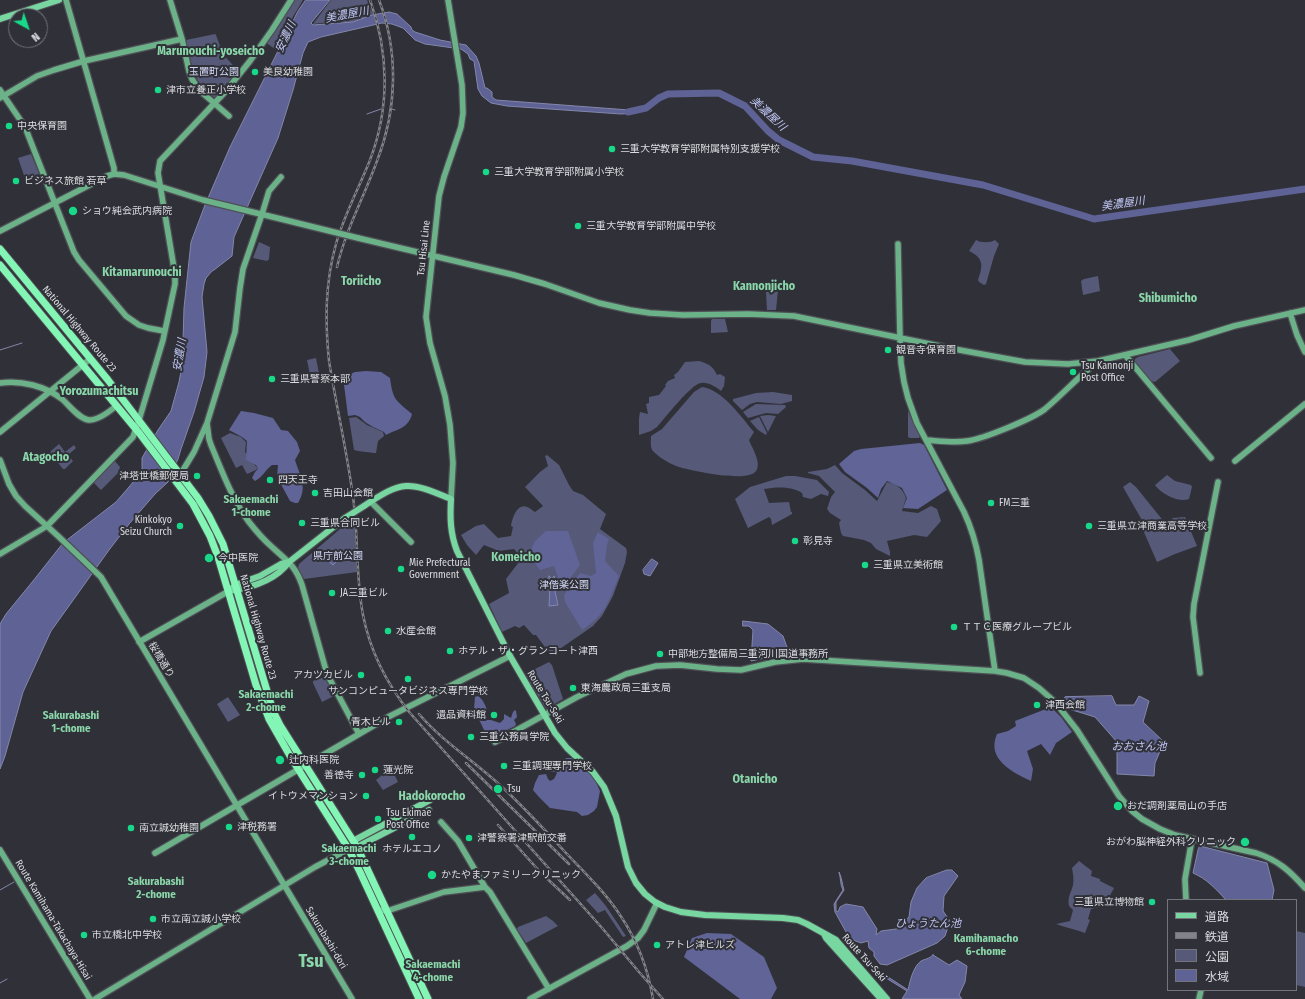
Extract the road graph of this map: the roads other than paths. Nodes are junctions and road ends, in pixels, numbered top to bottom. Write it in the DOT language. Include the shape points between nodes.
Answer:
graph roads {
  1 [pos="59,0"];
  2 [pos="66,0"];
  3 [pos="170,0"];
  4 [pos="291,0"];
  5 [pos="448,0"];
  6 [pos="0,19"];
  7 [pos="182,39"];
  8 [pos="84,61"];
  9 [pos="0,90"];
  10 [pos="2,96"];
  11 [pos="215,104"];
  12 [pos="229,116"];
  13 [pos="114,174"];
  14 [pos="281,177"];
  15 [pos="161,187"];
  16 [pos="55,202"];
  17 [pos="261,214"];
  18 [pos="0,231"];
  19 [pos="898,244"];
  20 [pos="0,249"];
  21 [pos="432,256"];
  22 [pos="0,265"];
  23 [pos="1305,310"];
  24 [pos="1290,313"];
  25 [pos="164,331"];
  26 [pos="900,338"];
  27 [pos="1305,352"];
  28 [pos="1125,356"];
  29 [pos="90,359"];
  30 [pos="1098,361"];
  31 [pos="83,365"];
  32 [pos="0,383"];
  33 [pos="50,391"];
  34 [pos="1305,404"];
  35 [pos="116,406"];
  36 [pos="141,422"];
  37 [pos="207,423"];
  38 [pos="0,432"];
  39 [pos="138,432"];
  40 [pos="927,440"];
  41 [pos="1211,458"];
  42 [pos="0,460"];
  43 [pos="1235,462"];
  44 [pos="178,476"];
  45 [pos="1218,482"];
  46 [pos="451,499"];
  47 [pos="371,502"];
  48 [pos="47,526"];
  49 [pos="411,542"];
  50 [pos="0,554"];
  51 [pos="289,562"];
  52 [pos="236,587"];
  53 [pos="229,591"];
  54 [pos="139,642"];
  55 [pos="510,656"];
  56 [pos="995,671"];
  57 [pos="1200,673"];
  58 [pos="544,715"];
  59 [pos="359,734"];
  60 [pos="495,742"];
  61 [pos="305,764"];
  62 [pos="298,768"];
  63 [pos="430,800"];
  64 [pos="236,805"];
  65 [pos="429,810"];
  66 [pos="441,822"];
  67 [pos="1192,840"];
  68 [pos="355,844"];
  69 [pos="348,848"];
  70 [pos="0,850"];
  71 [pos="155,853"];
  72 [pos="285,886"];
  73 [pos="485,887"];
  74 [pos="1305,888"];
  75 [pos="1186,899"];
  76 [pos="657,903"];
  77 [pos="378,910"];
  78 [pos="387,910"];
  79 [pos="823,932"];
  80 [pos="549,989"];
  81 [pos="90,999"];
  82 [pos="95,999"];
  83 [pos="352,999"];
  84 [pos="419,999"];
  85 [pos="428,999"];
  86 [pos="530,999"];
  87 [pos="882,999"];
  88 [pos="887,999"];
  1 -- 6 [label="main road"];
  2 -- 8 [label="street"];
  3 -- 7 [label="street"];
  4 -- 11 [label="street" via="250,61"];
  5 -- 21 [label="street, Tsu Hisai Line" via="462,85 463,113 439,196"];
  7 -- 8 [label="street"];
  7 -- 11 [label="street" via="192,79 199,90"];
  8 -- 10 [label="street" via="43,74"];
  8 -- 13 [label="street"];
  9 -- 10 [label="street"];
  10 -- 16 [label="street" via="25,127"];
  11 -- 12 [label="street"];
  11 -- 15 [label="street" via="160,161 158,169"];
  13 -- 15 [label="street"];
  13 -- 16 [label="street"];
  14 -- 17 [label="street" via="269,191"];
  15 -- 17 [label="street"];
  15 -- 25 [label="street" via="175,274"];
  16 -- 18 [label="street"];
  16 -- 25 [label="street" via="74,252 88,272 130,319 148,328"];
  17 -- 21 [label="street, bridge"];
  17 -- 37 [label="street" via="243,269 236,325"];
  19 -- 26 [label="street"];
  20 -- 29 [label="highway, National Highway Route 23"];
  21 -- 26 [label="street" via="514,275 630,310 683,315 794,316"];
  21 -- 46 [label="street, Tsu Hisai Line" via="426,323 450,425 453,463"];
  22 -- 31 [label="highway, National Highway Route 23"];
  23 -- 24 [label="street"];
  24 -- 27 [label="street"];
  24 -- 28 [label="street"];
  25 -- 36 [label="street"];
  26 -- 30 [label="street" via="1025,362 1068,364"];
  26 -- 40 [label="street" via="902,370 908,398"];
  28 -- 30 [label="street"];
  28 -- 41 [label="street"];
  29 -- 31 [label="street"];
  29 -- 36 [label="highway, National Highway Route 23"];
  30 -- 40 [label="street" via="1034,416 968,441"];
  31 -- 33 [label="street"];
  31 -- 35 [label="highway, National Highway Route 23"];
  32 -- 33 [label="street" via="23,383"];
  33 -- 35 [label="street" via="79,415 90,420 106,414"];
  33 -- 38 [label="street"];
  34 -- 43 [label="street"];
  35 -- 39 [label="highway, National Highway Route 23"];
  36 -- 39 [label="street"];
  36 -- 44 [label="highway, National Highway Route 23"];
  37 -- 44 [label="street" via="194,452"];
  37 -- 51 [label="street" via="211,445 235,500 261,537"];
  39 -- 44 [label="highway, National Highway Route 23"];
  39 -- 48 [label="street"];
  40 -- 56 [label="street" via="964,512 976,546"];
  42 -- 48 [label="street, 桜橋通り" via="16,496"];
  44 -- 52 [label="highway, National Highway Route 23" via="198,498 223,544"];
  44 -- 53 [label="highway, National Highway Route 23" via="210,536"];
  45 -- 57 [label="street" via="1194,604"];
  46 -- 47 [label="main road" via="422,487 404,486 394,488"];
  46 -- 55 [label="main road, Route Tsu-Seki" via="450,526 454,544"];
  47 -- 49 [label="street"];
  47 -- 51 [label="main road, bridge" via="345,518"];
  48 -- 50 [label="street"];
  48 -- 54 [label="street, 桜橋通り" via="99,574"];
  51 -- 52 [label="main road"];
  51 -- 59 [label="street" via="302,585 327,674"];
  52 -- 53 [label="main road"];
  52 -- 61 [label="highway, National Highway Route 23" via="270,703 280,725"];
  53 -- 54 [label="street"];
  53 -- 62 [label="highway, National Highway Route 23" via="265,710"];
  54 -- 64 [label="street, 桜橋通り"];
  55 -- 58 [label="main road, Route Tsu-Seki"];
  55 -- 59 [label="street" via="395,713"];
  56 -- 58 [label="street" via="803,659 741,670 680,665 656,666 621,677"];
  56 -- 67 [label="street" via="1024,678 1055,702 1132,811 1160,829"];
  58 -- 60 [label="street"];
  58 -- 76 [label="main road, Route Tsu-Seki" via="561,740 604,787 616,816 630,873 640,888"];
  59 -- 61 [label="street"];
  61 -- 62 [label="street"];
  61 -- 68 [label="highway, National Highway Route 23"];
  62 -- 64 [label="street"];
  62 -- 69 [label="highway, National Highway Route 23"];
  63 -- 68 [label="main road"];
  64 -- 71 [label="street"];
  64 -- 72 [label="street, 桜橋通り"];
  65 -- 68 [label="main road"];
  66 -- 73 [label="street" via="458,841"];
  67 -- 74 [label="street" via="1267,857 1289,871"];
  67 -- 75 [label="street" via="1185,879"];
  68 -- 69 [label="street"];
  68 -- 78 [label="highway, National Highway Route 23"];
  69 -- 72 [label="street"];
  69 -- 77 [label="highway, National Highway Route 23"];
  70 -- 81 [label="street, Route Kamihama-Takachaya-Hisai"];
  72 -- 82 [label="street"];
  72 -- 83 [label="street, Sakurabashi-dori"];
  73 -- 78 [label="street" via="444,892"];
  73 -- 80 [label="street"];
  76 -- 79 [label="main road, Route Tsu-Seki" via="692,914 790,918"];
  76 -- 80 [label="street" via="638,938"];
  77 -- 78 [label="street"];
  77 -- 84 [label="highway, National Highway Route 23"];
  78 -- 85 [label="highway, National Highway Route 23"];
  79 -- 87 [label="main road, Route Tsu-Seki"];
  79 -- 88 [label="main road, Route Tsu-Seki" via="836,940"];
  80 -- 86 [label="street"];
}
